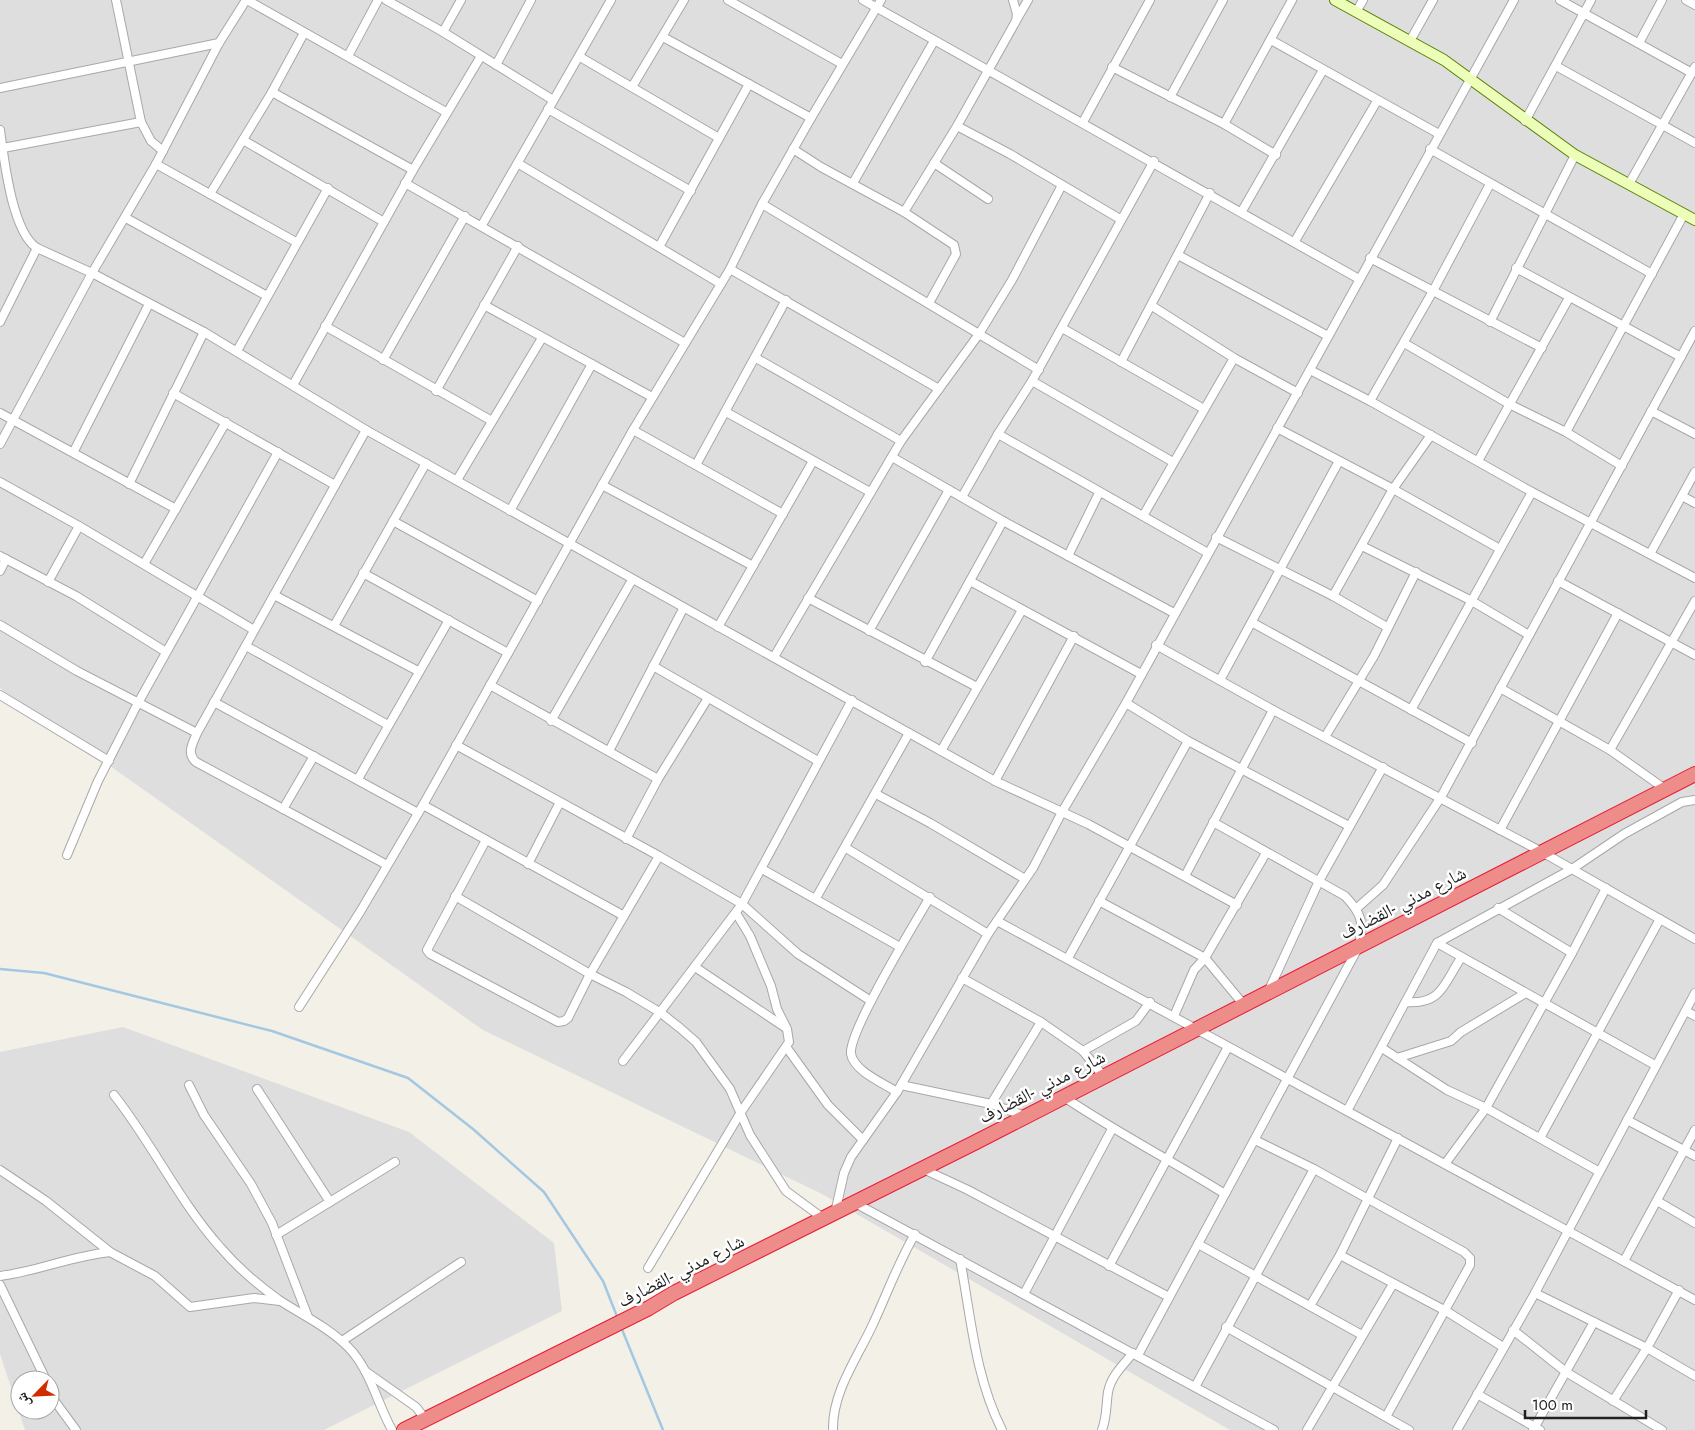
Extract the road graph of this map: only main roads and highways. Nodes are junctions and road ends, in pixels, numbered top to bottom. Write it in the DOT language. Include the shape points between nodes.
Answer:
graph roads {
  1 [pos="1695,774"];
  2 [pos="404,1430"];
  1 -- 2 [label="highway, شارع مدني -القضارف"];
}
